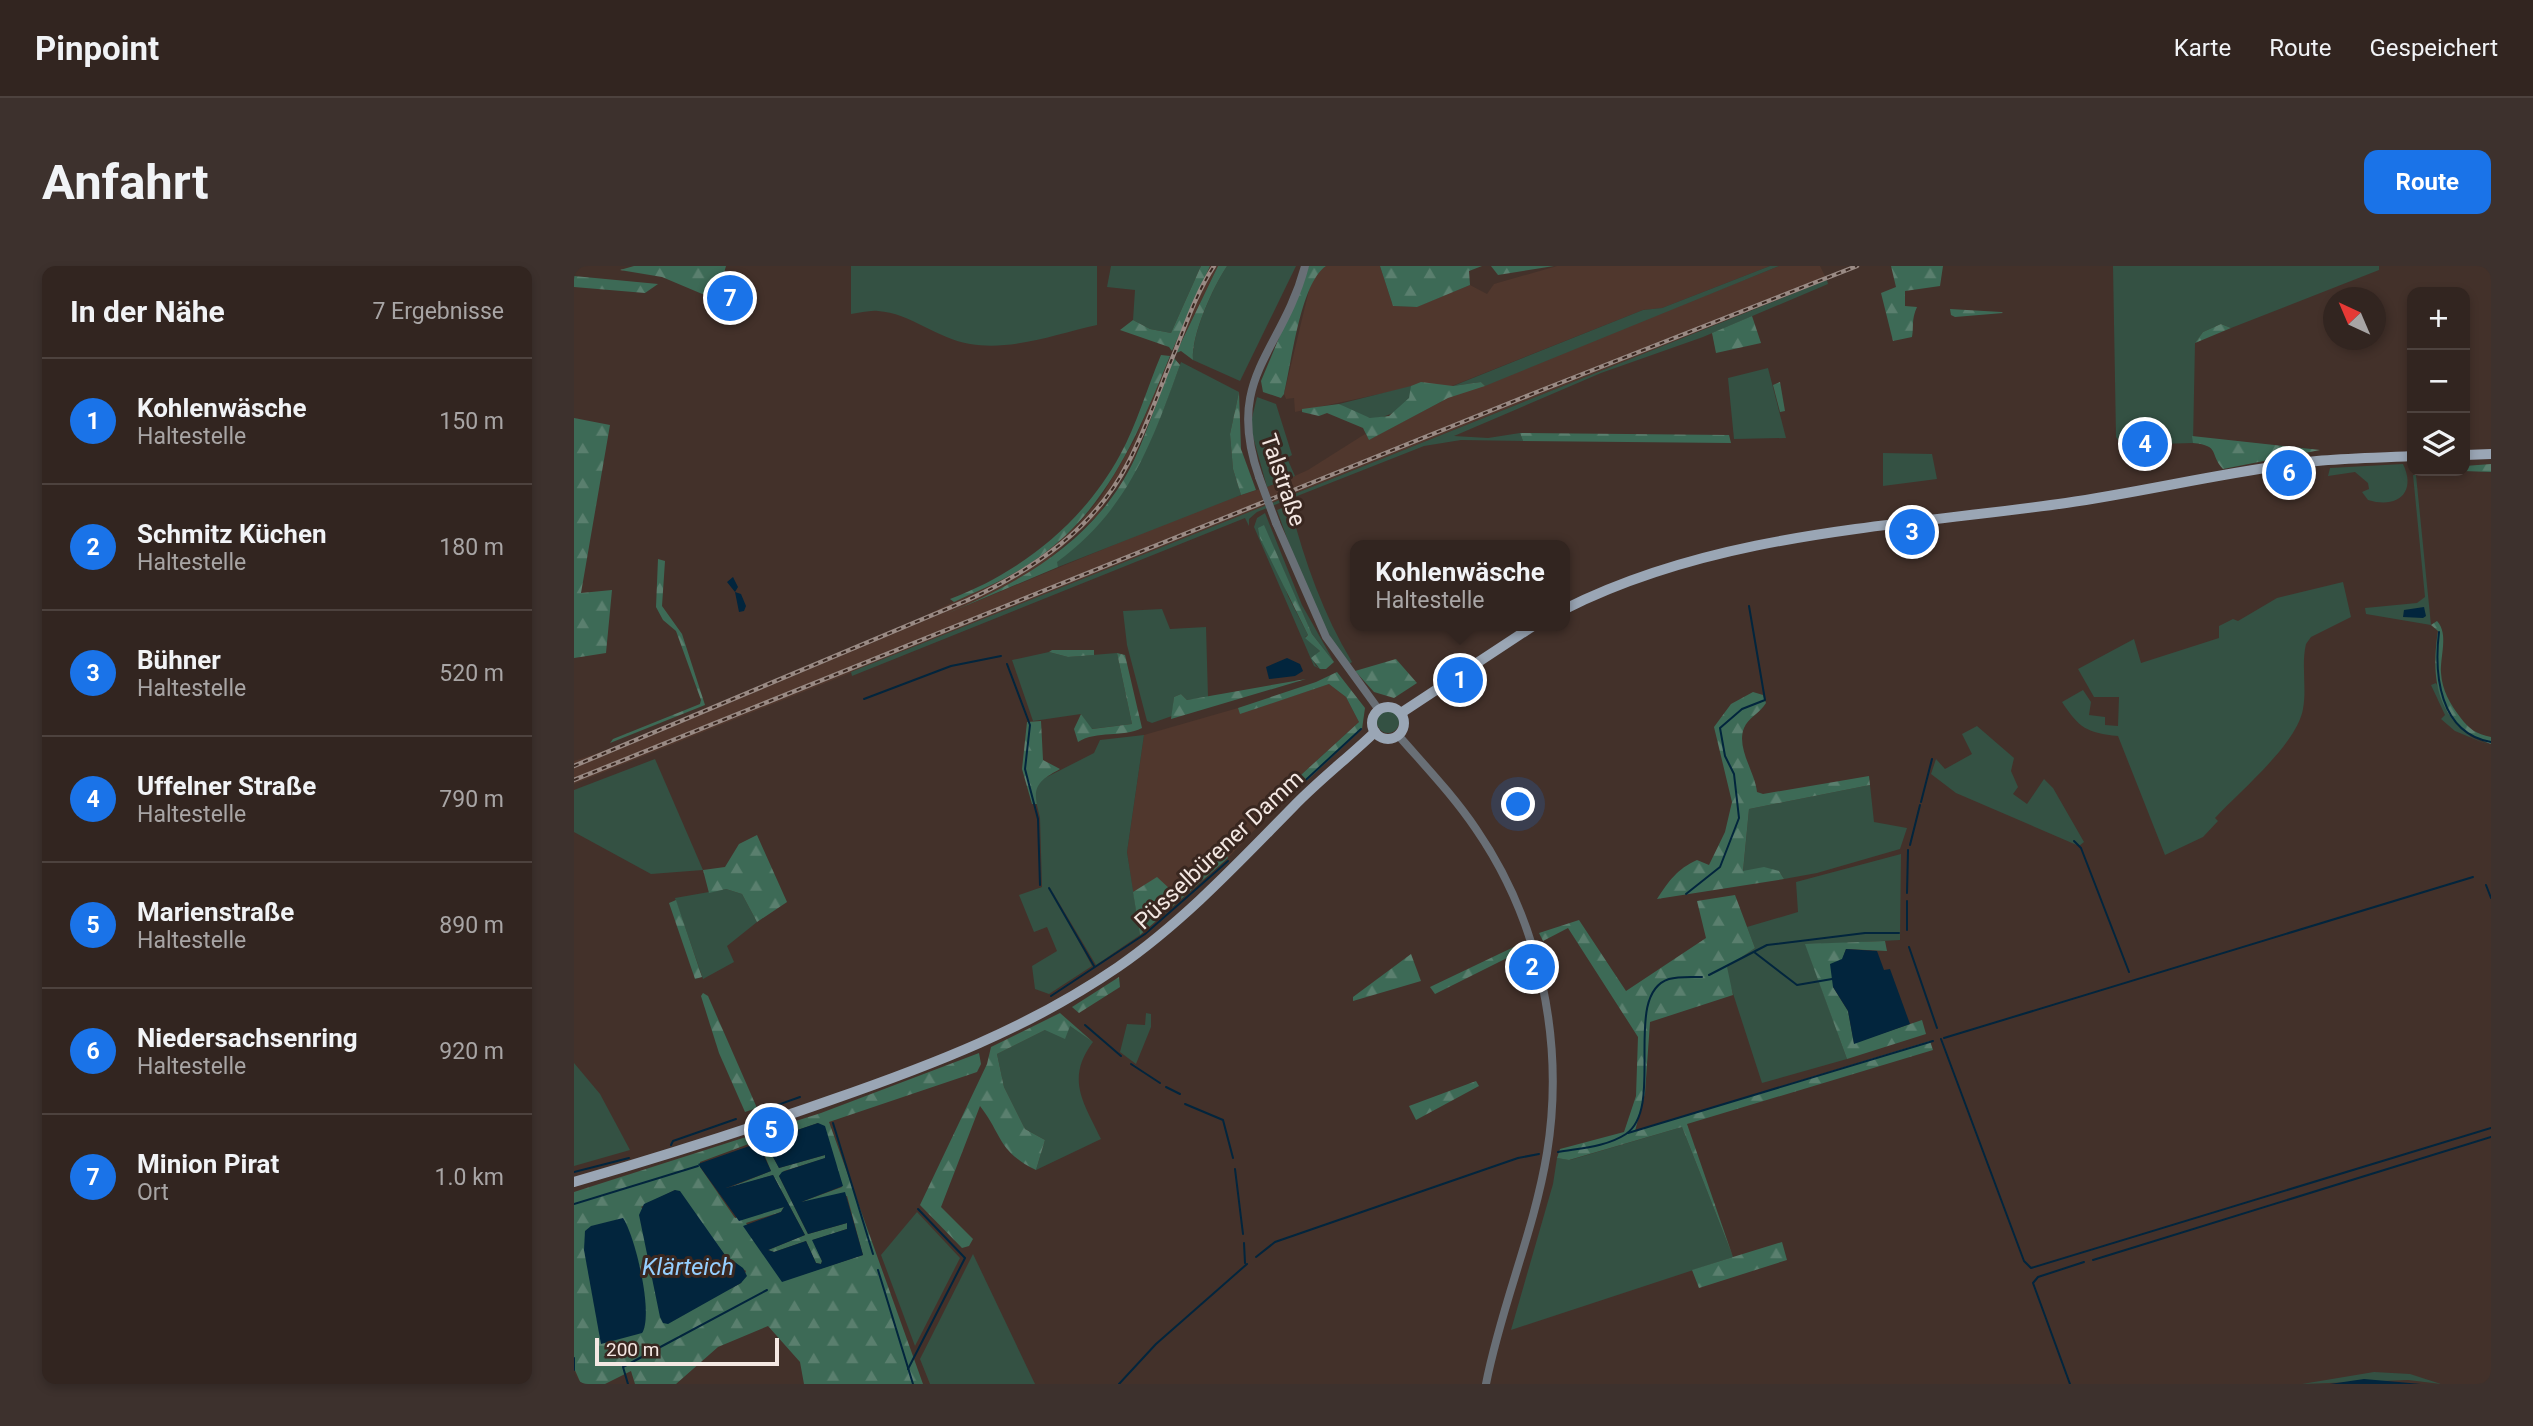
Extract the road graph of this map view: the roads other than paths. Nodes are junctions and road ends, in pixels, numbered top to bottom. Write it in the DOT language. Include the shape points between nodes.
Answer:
graph roads {
  1 [pos="1305,266"];
  2 [pos="2491,454"];
  3 [pos="2470,455"];
  4 [pos="2407,456"];
  5 [pos="1570,607"];
  6 [pos="1525,631"];
  7 [pos="1379,710"];
  8 [pos="1401,713"];
  9 [pos="1375,732"];
  10 [pos="1398,735"];
  11 [pos="574,1182"];
  12 [pos="1486,1384"];
  1 -- 7 [label="street, Talstraße, bridge" via="1250,388 1246,432 1259,478 1311,607 1343,663"];
  2 -- 3 [label="main road"];
  4 -- 5 [label="main road" via="2315,462 2100,498 1733,549 1654,572"];
  6 -- 8 [label="main road"];
  7 -- 8 [label="main road" via="1393,707"];
  7 -- 9 [label="main road" via="1373,718"];
  8 -- 10 [label="main road" via="1404,727"];
  9 -- 10 [label="main road" via="1383,738"];
  9 -- 11 [label="main road, Püsselbürener Damm" via="1178,920 1119,966 1039,1015 918,1070"];
  10 -- 12 [label="street" via="1449,792 1503,874 1534,953 1548,1017 1553,1084 1547,1153"];
}
